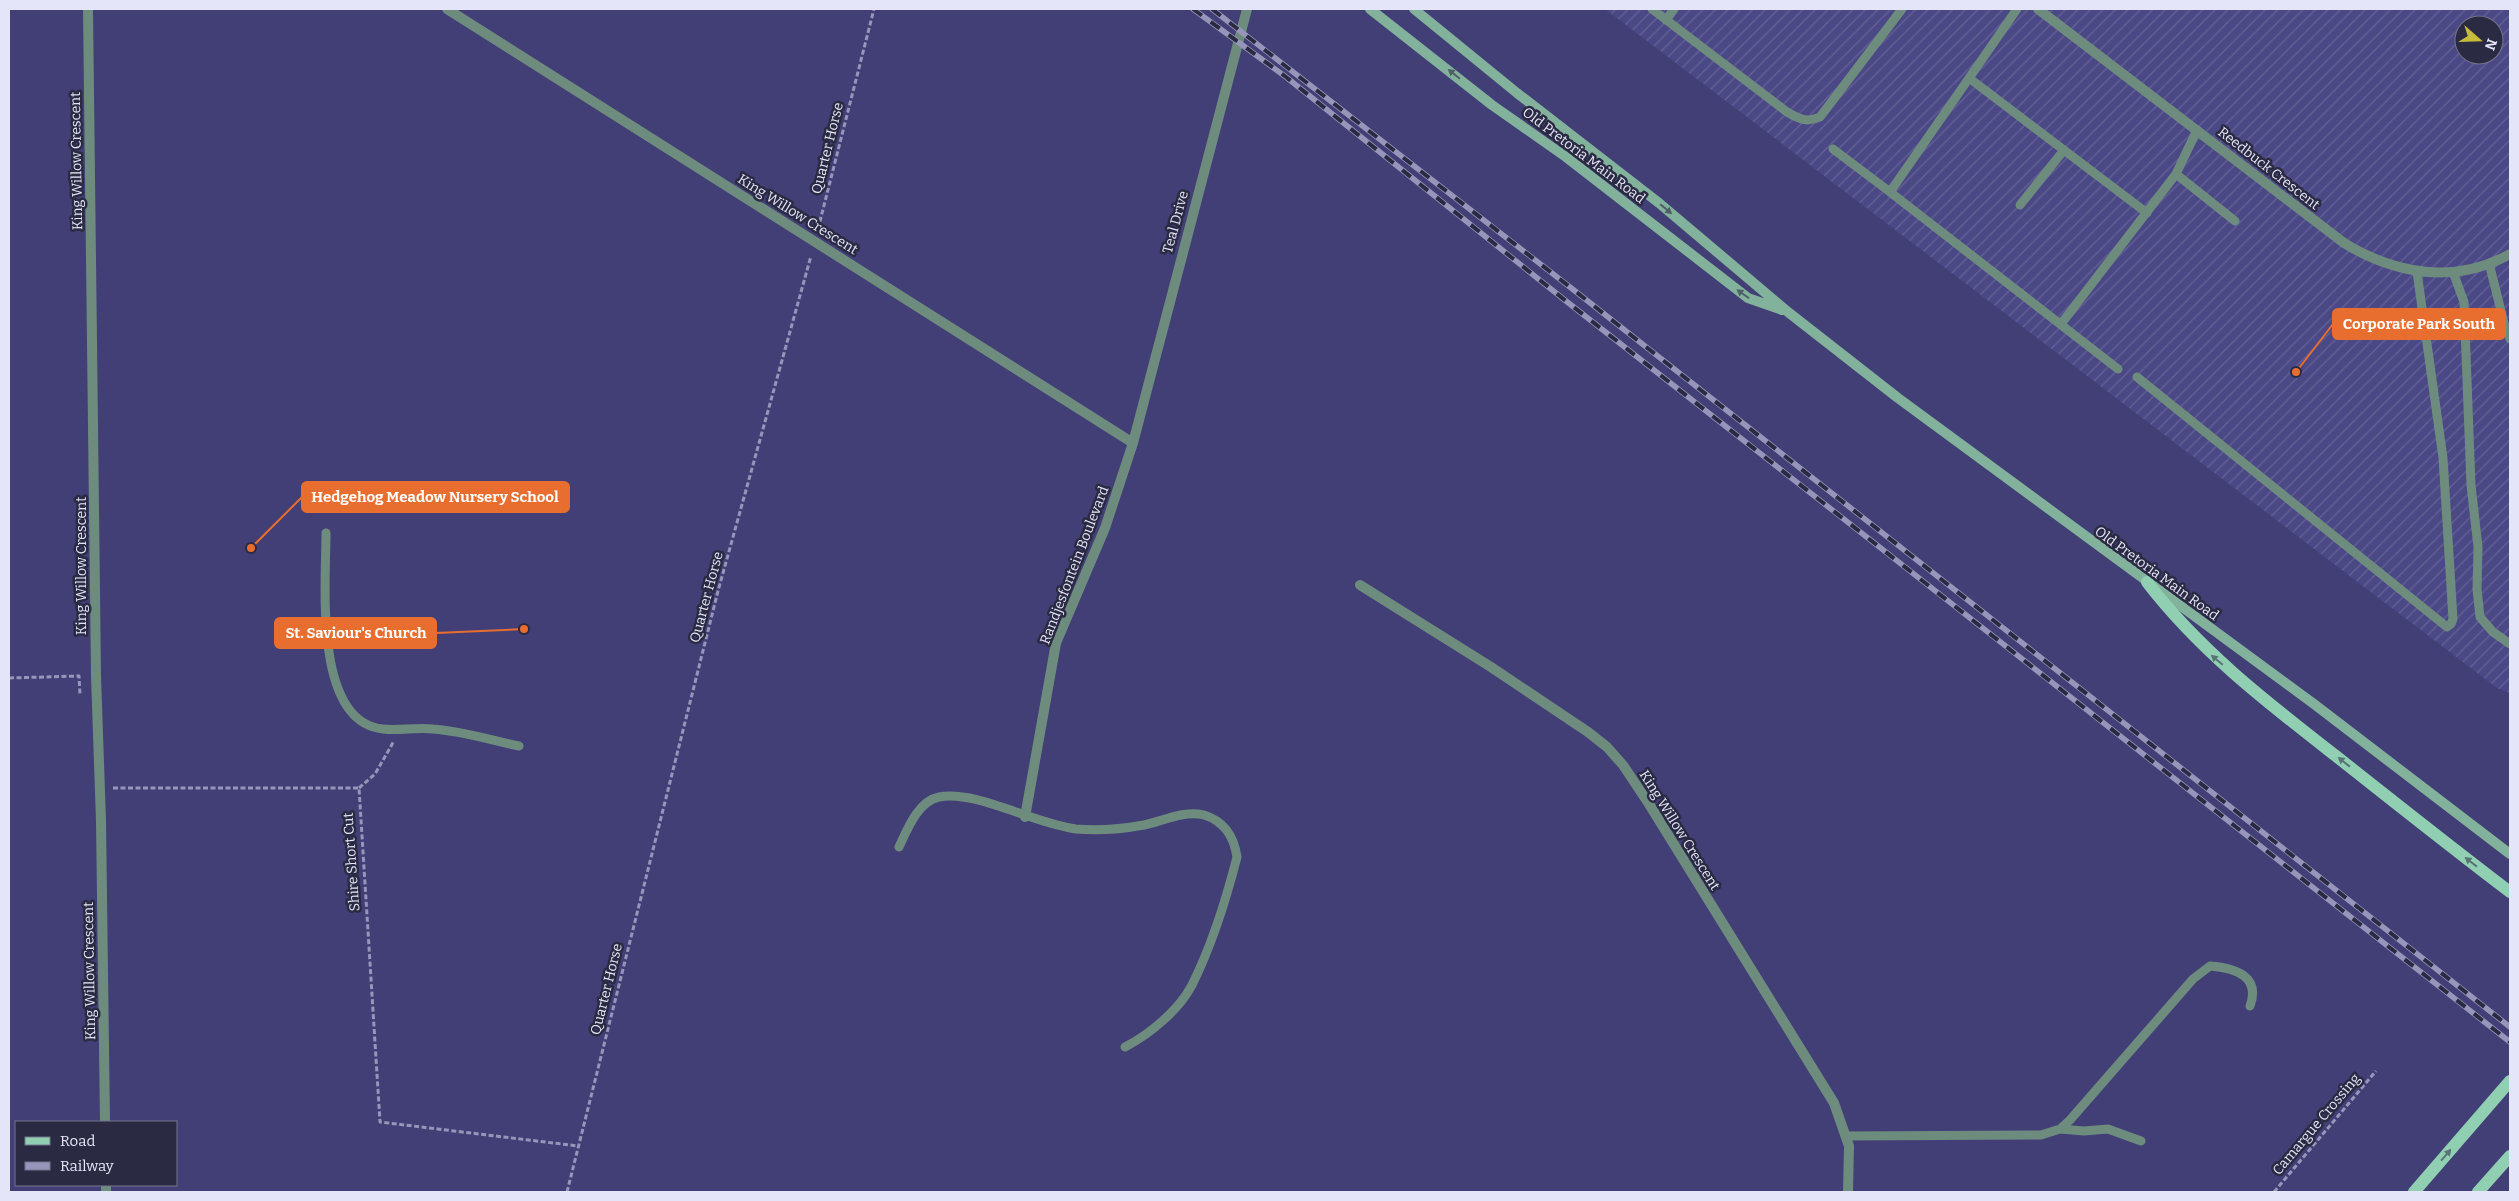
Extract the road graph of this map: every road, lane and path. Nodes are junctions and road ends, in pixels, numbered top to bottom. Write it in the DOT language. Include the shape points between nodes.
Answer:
graph roads {
  1 [pos="88,9"];
  2 [pos="447,9"];
  3 [pos="874,9"];
  4 [pos="1247,9"];
  5 [pos="1370,9"];
  6 [pos="1414,9"];
  7 [pos="1652,9"];
  8 [pos="1674,9"];
  9 [pos="1902,9"];
  10 [pos="2017,9"];
  11 [pos="2038,9"];
  12 [pos="1666,20"];
  13 [pos="1969,78"];
  14 [pos="2197,130"];
  15 [pos="1833,148"];
  16 [pos="2064,150"];
  17 [pos="2176,174"];
  18 [pos="1890,192"];
  19 [pos="2020,205"];
  20 [pos="2147,213"];
  21 [pos="2235,221"];
  22 [pos="815,241"];
  23 [pos="2510,254"];
  24 [pos="2490,264"];
  25 [pos="2417,272"];
  26 [pos="2453,272"];
  27 [pos="1788,312"];
  28 [pos="2061,324"];
  29 [pos="2510,339"];
  30 [pos="2118,369"];
  31 [pos="2137,377"];
  32 [pos="1133,443"];
  33 [pos="326,533"];
  34 [pos="2147,582"];
  35 [pos="1360,585"];
  36 [pos="2510,644"];
  37 [pos="9,678"];
  38 [pos="81,704"];
  39 [pos="400,728"];
  40 [pos="519,746"];
  41 [pos="100,788"];
  42 [pos="359,788"];
  43 [pos="1026,817"];
  44 [pos="899,847"];
  45 [pos="2510,854"];
  46 [pos="2510,892"];
  47 [pos="2250,1006"];
  48 [pos="1125,1047"];
  49 [pos="2376,1071"];
  50 [pos="2510,1081"];
  51 [pos="105,1121"];
  52 [pos="2060,1129"];
  53 [pos="1847,1136"];
  54 [pos="2141,1141"];
  55 [pos="578,1146"];
  56 [pos="2510,1156"];
  57 [pos="566,1192"];
  58 [pos="1848,1192"];
  59 [pos="2274,1192"];
  60 [pos="2414,1192"];
  61 [pos="2478,1192"];
  1 -- 41 [label="street, King Willow Crescent"];
  2 -- 22 [label="street, King Willow Crescent"];
  3 -- 22 [label="path, Quarter Horse"];
  4 -- 32 [label="street, Teal Drive"];
  27 -- 5 [label="main road, Old Pretoria Main Road, one-way" via="1748,298"];
  6 -- 27 [label="main road, Old Pretoria Main Road, one-way" via="1659,203"];
  7 -- 12 [label="lane"];
  8 -- 12 [label="lane"];
  9 -- 12 [label="lane" via="1820,117 1811,121 1800,120 1787,112"];
  10 -- 13 [label="lane"];
  11 -- 14 [label="street, Reedbuck Crescent"];
  13 -- 16 [label="lane"];
  13 -- 18 [label="lane"];
  14 -- 17 [label="lane"];
  14 -- 25 [label="street, Reedbuck Crescent" via="2344,243 2376,260"];
  15 -- 18 [label="lane"];
  16 -- 19 [label="lane"];
  16 -- 20 [label="lane"];
  17 -- 20 [label="lane"];
  17 -- 21 [label="lane"];
  18 -- 28 [label="lane"];
  20 -- 28 [label="lane"];
  22 -- 32 [label="street, King Willow Crescent"];
  22 -- 55 [label="path, Quarter Horse" via="718,591"];
  23 -- 24 [label="street, Reedbuck Crescent"];
  24 -- 26 [label="street, Reedbuck Crescent"];
  24 -- 29 [label="lane"];
  25 -- 26 [label="street, Reedbuck Crescent"];
  25 -- 31 [label="lane" via="2443,458 2453,619 2447,627"];
  26 -- 36 [label="lane" via="2464,302 2480,616 2493,632"];
  27 -- 34 [label="main road, Old Pretoria Main Road" via="1898,398"];
  28 -- 30 [label="lane"];
  32 -- 43 [label="street, Randjesfontein Boulevard" via="1105,528 1056,643"];
  33 -- 39 [label="lane" via="326,633 337,687 348,711 363,722 382,729"];
  34 -- 45 [label="main road, Old Pretoria Main Road" via="2314,704"];
  46 -- 34 [label="main road, one-way" via="2208,652 2173,616"];
  35 -- 53 [label="street, King Willow Crescent" via="1548,705 1612,753 1649,804 1817,1075 1834,1103"];
  37 -- 38 [label="path" via="79,676"];
  39 -- 40 [label="lane" via="450,730"];
  39 -- 42 [label="path" via="376,774"];
  41 -- 42 [label="path"];
  41 -- 51 [label="street, King Willow Crescent"];
  42 -- 55 [label="path, Shire Short Cut" via="380,1122"];
  43 -- 44 [label="lane" via="976,800 950,796 936,798 912,820"];
  43 -- 48 [label="lane" via="1089,830 1145,825 1200,814 1222,825 1235,845 1237,857 1229,885 1192,986 1141,1039"];
  47 -- 52 [label="lane" via="2255,994 2251,983 2240,972 2210,966 2193,979"];
  49 -- 59 [label="path, Camargue Crossing"];
  60 -- 50 [label="main road, one-way"];
  52 -- 53 [label="lane" via="2041,1135"];
  52 -- 54 [label="lane" via="2108,1129"];
  53 -- 58 [label="street, King Willow Crescent" via="1850,1155"];
  55 -- 57 [label="path, Quarter Horse"];
  56 -- 61 [label="main road"];
}
